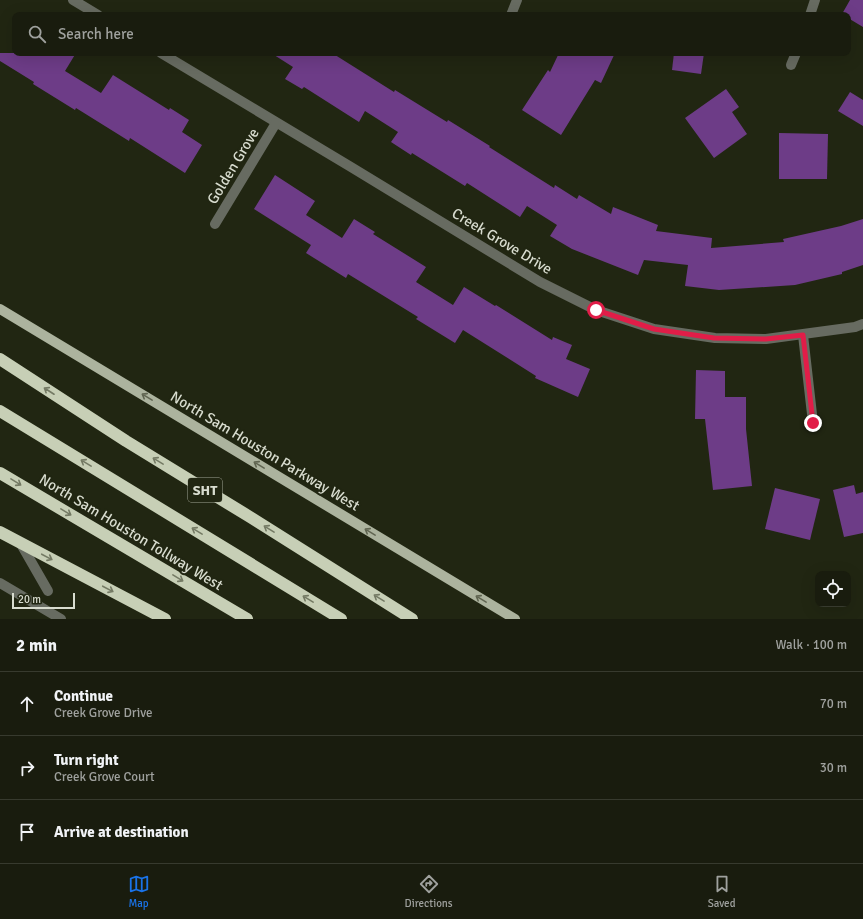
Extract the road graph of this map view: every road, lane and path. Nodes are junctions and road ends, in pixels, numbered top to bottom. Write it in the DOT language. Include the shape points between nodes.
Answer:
graph roads {
  1 [pos="73,0"];
  2 [pos="517,0"];
  3 [pos="815,0"];
  4 [pos="93,12"];
  5 [pos="512,12"];
  6 [pos="811,12"];
  7 [pos="166,56"];
  8 [pos="795,56"];
  9 [pos="791,65"];
  10 [pos="276,122"];
  11 [pos="215,224"];
  12 [pos="0,309"];
  13 [pos="863,324"];
  14 [pos="803,335"];
  15 [pos="0,359"];
  16 [pos="0,411"];
  17 [pos="813,423"];
  18 [pos="0,472"];
  19 [pos="0,532"];
  20 [pos="21,544"];
  21 [pos="0,583"];
  22 [pos="48,591"];
  23 [pos="61,619"];
  24 [pos="165,619"];
  25 [pos="247,619"];
  26 [pos="341,619"];
  27 [pos="412,619"];
  28 [pos="515,619"];
  1 -- 4 [label="street"];
  2 -- 5 [label="street"];
  3 -- 6 [label="street"];
  7 -- 10 [label="street, Creek Grove Drive"];
  8 -- 9 [label="street"];
  10 -- 11 [label="street, Golden Grove"];
  10 -- 14 [label="street, Creek Grove Drive" via="540,282 596,310 654,329 714,338 766,339"];
  28 -- 12 [label="main road, North Sam Houston Parkway West, one-way"];
  13 -- 14 [label="street, Creek Grove Drive"];
  14 -- 17 [label="street"];
  27 -- 15 [label="highway, SHT, one-way" via="126,442"];
  26 -- 16 [label="highway, SHT, one-way"];
  18 -- 25 [label="highway, North Sam Houston Tollway West, one-way"];
  19 -- 20 [label="highway"];
  20 -- 22 [label="street"];
  20 -- 24 [label="highway, one-way"];
  21 -- 23 [label="street"];
}
